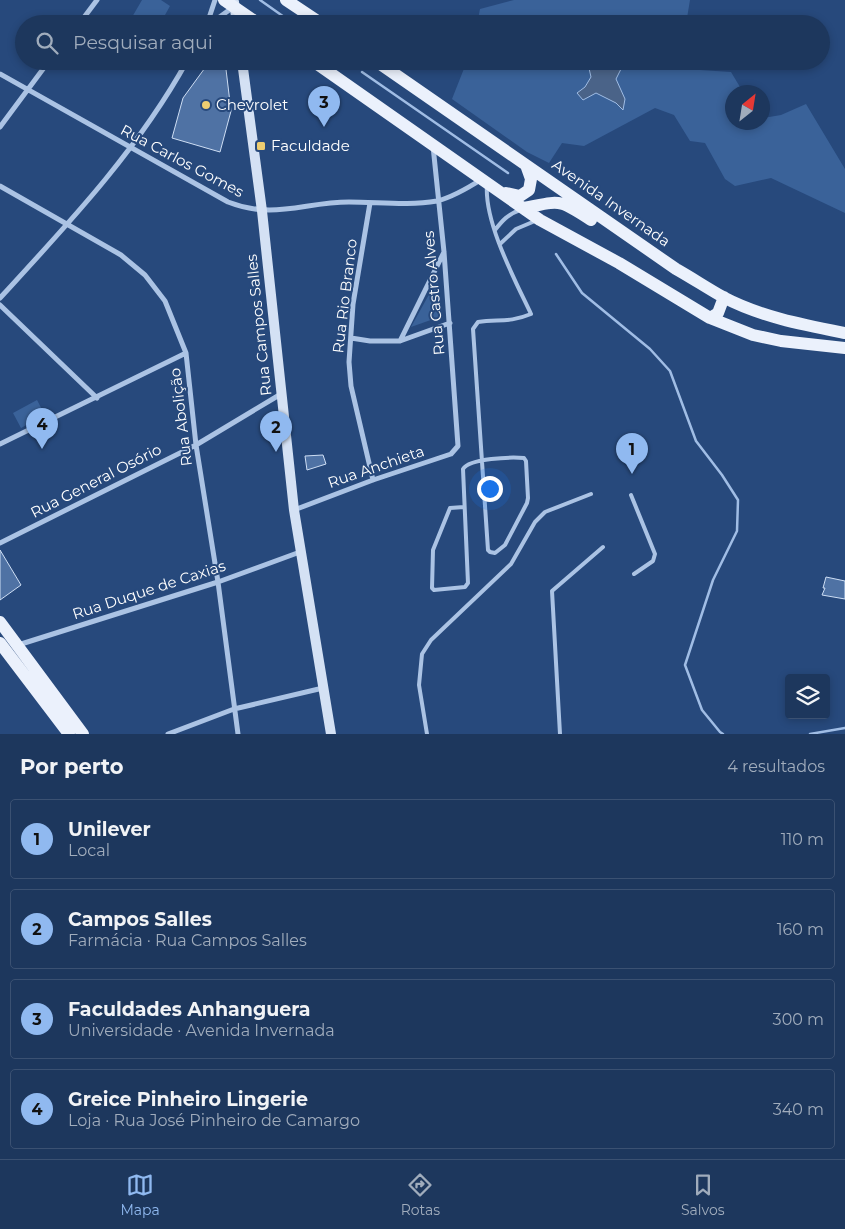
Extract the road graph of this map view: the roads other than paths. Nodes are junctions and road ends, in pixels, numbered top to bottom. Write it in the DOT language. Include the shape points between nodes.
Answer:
graph roads {
  1 [pos="98,0"];
  2 [pos="215,0"];
  3 [pos="286,0"];
  4 [pos="230,2"];
  5 [pos="86,15"];
  6 [pos="211,15"];
  7 [pos="217,15"];
  8 [pos="234,15"];
  9 [pos="247,15"];
  10 [pos="308,15"];
  11 [pos="42,70"];
  12 [pos="182,70"];
  13 [pos="243,70"];
  14 [pos="326,70"];
  15 [pos="389,70"];
  16 [pos="0,74"];
  17 [pos="27,90"];
  18 [pos="0,127"];
  19 [pos="432,144"];
  20 [pos="131,148"];
  21 [pos="526,165"];
  22 [pos="485,181"];
  23 [pos="0,186"];
  24 [pos="499,191"];
  25 [pos="440,200"];
  26 [pos="370,203"];
  27 [pos="546,204"];
  28 [pos="523,208"];
  29 [pos="262,211"];
  30 [pos="540,220"];
  31 [pos="68,224"];
  32 [pos="619,229"];
  33 [pos="495,230"];
  34 [pos="500,244"];
  35 [pos="444,252"];
  36 [pos="724,297"];
  37 [pos="0,298"];
  38 [pos="0,305"];
  39 [pos="710,318"];
  40 [pos="450,323"];
  41 [pos="818,328"];
  42 [pos="845,333"];
  43 [pos="763,337"];
  44 [pos="351,338"];
  45 [pos="400,342"];
  46 [pos="845,348"];
  47 [pos="186,353"];
  48 [pos="281,394"];
  49 [pos="97,398"];
  50 [pos="458,440"];
  51 [pos="0,444"];
  52 [pos="196,445"];
  53 [pos="483,461"];
  54 [pos="373,480"];
  55 [pos="591,494"];
  56 [pos="631,495"];
  57 [pos="464,507"];
  58 [pos="294,510"];
  59 [pos="0,543"];
  60 [pos="602,547"];
  61 [pos="300,552"];
  62 [pos="634,574"];
  63 [pos="218,582"];
  64 [pos="0,622"];
  65 [pos="7,646"];
  66 [pos="324,688"];
  67 [pos="234,709"];
  68 [pos="69,734"];
  69 [pos="83,734"];
  70 [pos="168,734"];
  71 [pos="238,734"];
  72 [pos="332,734"];
  73 [pos="427,734"];
  74 [pos="560,734"];
  1 -- 5 [label="street"];
  2 -- 6 [label="street"];
  3 -- 10 [label="main road"];
  4 -- 7 [label="street"];
  4 -- 8 [label="main road"];
  4 -- 9 [label="main road"];
  11 -- 17 [label="street"];
  12 -- 20 [label="street"];
  13 -- 29 [label="main road, Rua Campos Salles"];
  14 -- 19 [label="main road"];
  15 -- 21 [label="main road, Avenida Invernada"];
  16 -- 17 [label="street, Rua Carlos Gomes"];
  17 -- 18 [label="street"];
  17 -- 20 [label="street, Rua Carlos Gomes"];
  19 -- 22 [label="main road"];
  19 -- 25 [label="street, Rua Castro Alves"];
  20 -- 29 [label="street, Rua Carlos Gomes" via="228,202"];
  20 -- 31 [label="street"];
  21 -- 24 [label="main road" via="531,179 529,190 520,196"];
  21 -- 32 [label="main road, Avenida Invernada"];
  22 -- 24 [label="main road"];
  22 -- 25 [label="street, Rua Carlos Gomes"];
  22 -- 33 [label="lane"];
  23 -- 31 [label="street, Rua Abolição"];
  24 -- 28 [label="main road"];
  25 -- 26 [label="street, Rua Carlos Gomes" via="416,204"];
  25 -- 35 [label="street, Rua Castro Alves"];
  26 -- 29 [label="street, Rua Carlos Gomes" via="348,202"];
  26 -- 44 [label="street, Rua Rio Branco" via="353,304"];
  27 -- 28 [label="main road"];
  27 -- 30 [label="main road"];
  27 -- 32 [label="main road" via="568,204 594,222"];
  28 -- 30 [label="main road"];
  28 -- 33 [label="lane" via="502,220"];
  29 -- 48 [label="main road, Rua Campos Salles"];
  30 -- 34 [label="lane" via="516,229"];
  30 -- 39 [label="main road"];
  31 -- 37 [label="street"];
  31 -- 47 [label="street, Rua Abolição" via="121,255 145,275 164,301"];
  32 -- 36 [label="main road, Avenida Invernada" via="676,269"];
  33 -- 34 [label="lane"];
  34 -- 53 [label="lane" via="531,314 509,321 483,321 474,325"];
  35 -- 40 [label="street, Rua Castro Alves"];
  35 -- 45 [label="street"];
  36 -- 39 [label="main road" via="718,312"];
  36 -- 41 [label="main road, Avenida Invernada" via="773,317"];
  38 -- 49 [label="street"];
  39 -- 43 [label="main road"];
  40 -- 45 [label="street"];
  40 -- 50 [label="street, Rua Castro Alves"];
  41 -- 42 [label="main road, Avenida Invernada"];
  41 -- 43 [label="main road" via="820,332 816,336"];
  43 -- 46 [label="main road"];
  44 -- 45 [label="street"];
  44 -- 54 [label="street, Rua Rio Branco" via="351,386"];
  47 -- 49 [label="street"];
  47 -- 52 [label="street, Rua Abolição"];
  48 -- 52 [label="street, Rua General Osório"];
  48 -- 58 [label="main road, Rua Campos Salles"];
  49 -- 51 [label="street"];
  50 -- 54 [label="street, Rua Anchieta" via="456,450 451,454"];
  52 -- 59 [label="street, Rua General Osório"];
  52 -- 63 [label="street, Rua Abolição"];
  53 -- 53 [label="lane" via="521,458 526,462 528,498 505,545 495,553 488,550"];
  53 -- 57 [label="lane" via="465,466"];
  54 -- 58 [label="street, Rua Anchieta"];
  55 -- 73 [label="lane" via="544,512 511,564 445,626 422,654 419,685"];
  56 -- 62 [label="lane" via="655,554 653,561"];
  57 -- 57 [label="lane" via="450,508 434,544 433,590 468,584"];
  58 -- 61 [label="main road, Rua Campos Salles"];
  60 -- 74 [label="lane" via="552,591"];
  61 -- 63 [label="street, Rua Duque de Caxias"];
  61 -- 66 [label="main road, Rua Campos Salles"];
  63 -- 65 [label="street, Rua Duque de Caxias"];
  63 -- 67 [label="street, Rua Abolição"];
  64 -- 65 [label="main road"];
  65 -- 68 [label="main road"];
  65 -- 69 [label="main road"];
  66 -- 67 [label="street"];
  66 -- 72 [label="main road, Rua Campos Salles"];
  67 -- 70 [label="street"];
  67 -- 71 [label="street, Rua Abolição"];
}
